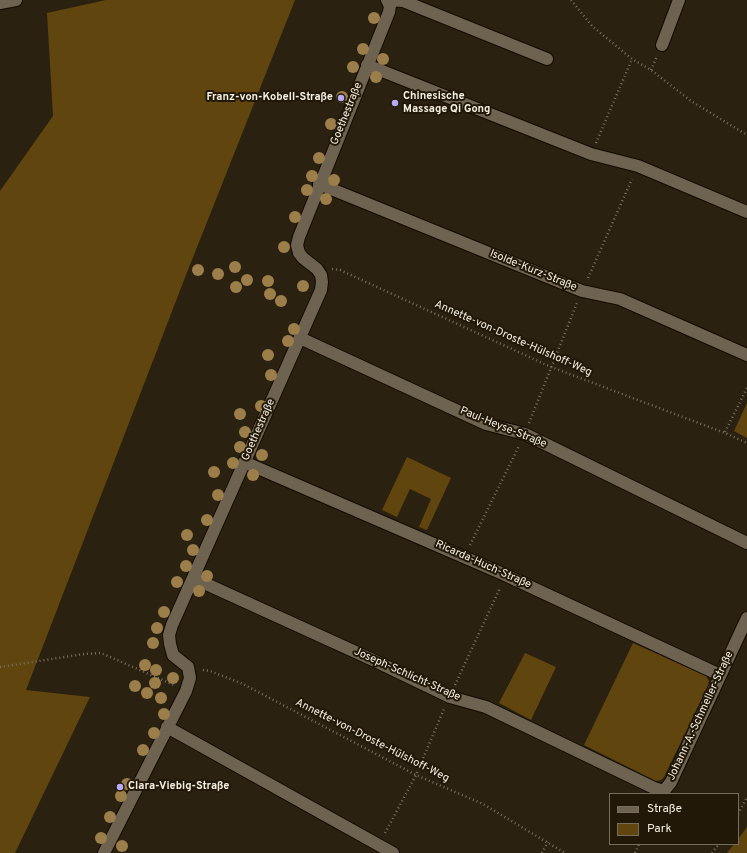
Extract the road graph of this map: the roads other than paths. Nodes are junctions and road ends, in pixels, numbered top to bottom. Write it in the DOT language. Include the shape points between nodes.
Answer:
graph roads {
  1 [pos="16,0"];
  2 [pos="387,0"];
  3 [pos="679,0"];
  4 [pos="0,3"];
  5 [pos="662,45"];
  6 [pos="547,59"];
  7 [pos="368,65"];
  8 [pos="320,184"];
  9 [pos="747,212"];
  10 [pos="300,338"];
  11 [pos="747,355"];
  12 [pos="244,462"];
  13 [pos="747,543"];
  14 [pos="193,578"];
  15 [pos="747,618"];
  16 [pos="720,675"];
  17 [pos="167,727"];
  18 [pos="664,791"];
  19 [pos="108,852"];
  20 [pos="393,853"];
  1 -- 4 [label="street"];
  2 -- 6 [label="street, Goethestraße" via="403,1"];
  2 -- 7 [label="street, Goethestraße" via="389,12"];
  3 -- 5 [label="street"];
  7 -- 8 [label="street, Goethestraße"];
  7 -- 9 [label="street" via="591,154 638,166"];
  8 -- 10 [label="street, Goethestraße" via="297,246 303,258 317,269 322,282"];
  8 -- 11 [label="street, Isolde-Kurz-Straße" via="582,291 620,299"];
  10 -- 12 [label="street, Goethestraße"];
  10 -- 13 [label="street, Paul-Heyse-Straße" via="486,424 524,434"];
  12 -- 14 [label="street, Goethestraße"];
  12 -- 16 [label="street, Ricarda-Huch-Straße" via="503,574"];
  14 -- 17 [label="street, Goethestraße" via="169,635 173,655 188,667 190,678"];
  14 -- 18 [label="street, Joseph-Schlicht-Straße" via="450,697 486,707"];
  15 -- 16 [label="street, Johann-A.-Schmeller-Straße"];
  16 -- 18 [label="street, Johann-A.-Schmeller-Straße" via="671,782"];
  17 -- 19 [label="street"];
  17 -- 20 [label="street"];
}
